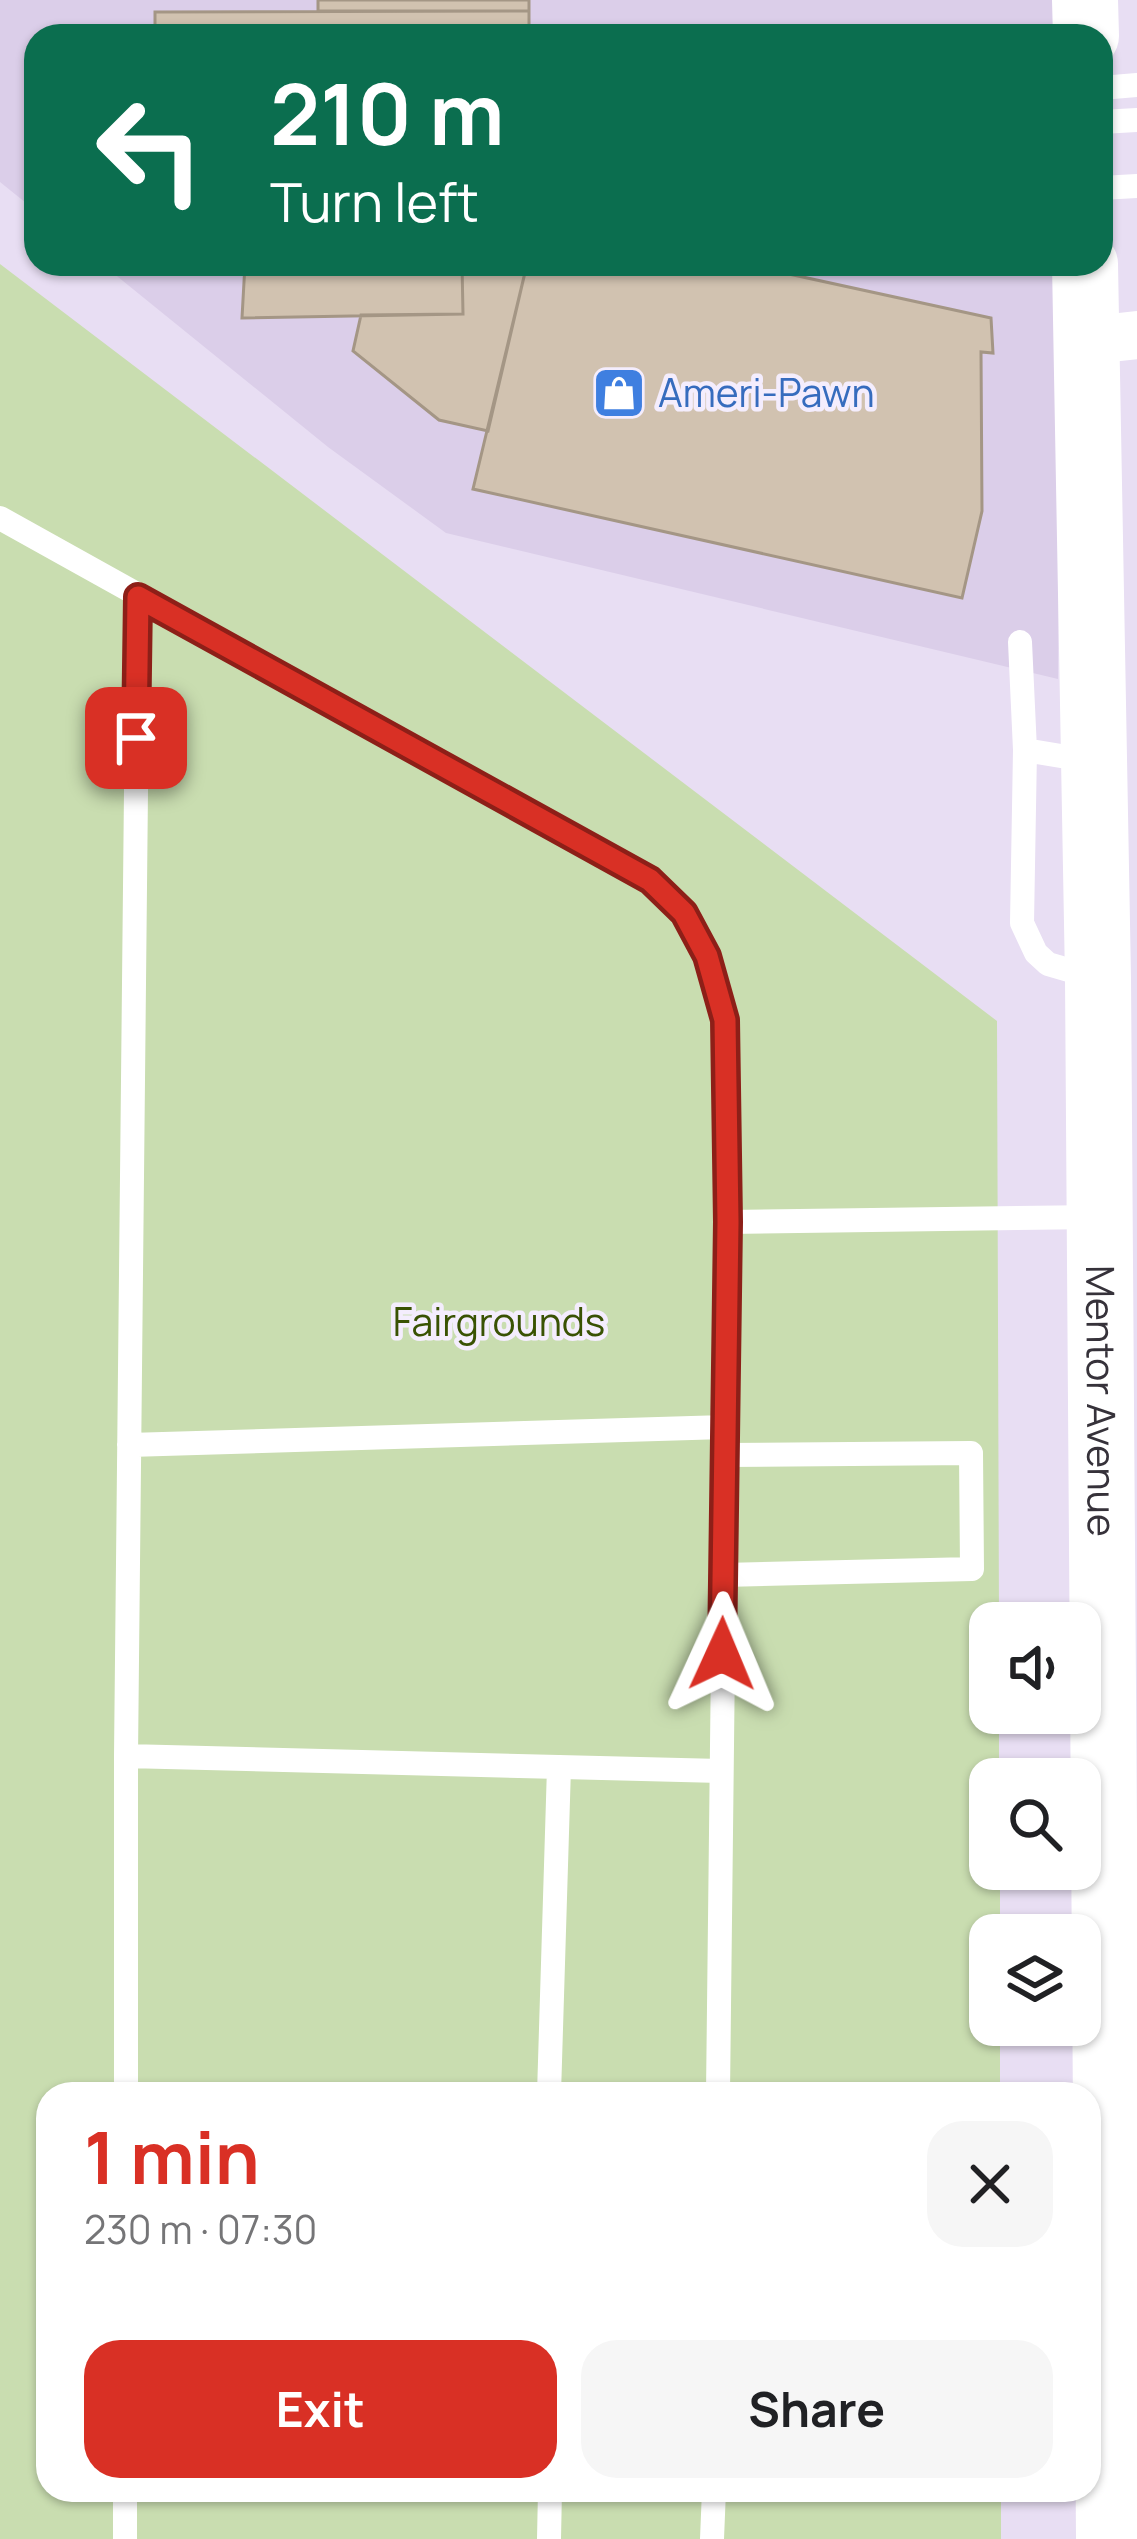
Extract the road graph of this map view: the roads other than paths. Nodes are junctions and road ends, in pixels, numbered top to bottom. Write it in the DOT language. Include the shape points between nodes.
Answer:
graph roads {
  1 [pos="1088,276"];
  2 [pos="1110,338"];
  3 [pos="0,518"];
  4 [pos="138,597"];
  5 [pos="1020,642"];
  6 [pos="1025,751"];
  7 [pos="1094,762"];
  8 [pos="1118,978"];
  9 [pos="728,1222"];
  10 [pos="1107,1254"];
  11 [pos="725,1427"];
  12 [pos="129,1445"];
  13 [pos="724,1455"];
  14 [pos="1120,1556"];
  15 [pos="724,1575"];
  16 [pos="127,1756"];
  17 [pos="559,1767"];
  18 [pos="721,1771"];
  19 [pos="126,2082"];
  20 [pos="548,2082"];
  21 [pos="718,2082"];
  22 [pos="1122,2188"];
  23 [pos="1123,2393"];
  24 [pos="125,2502"];
  25 [pos="550,2502"];
  26 [pos="714,2502"];
  27 [pos="125,2539"];
  28 [pos="549,2539"];
  29 [pos="712,2539"];
  30 [pos="1109,2539"];
  1 -- 2 [label="main road, Mentor Avenue"];
  2 -- 7 [label="main road, Mentor Avenue"];
  3 -- 4 [label="lane"];
  4 -- 9 [label="lane" via="650,880 684,913 707,956 725,1020"];
  4 -- 12 [label="lane"];
  5 -- 6 [label="lane"];
  6 -- 7 [label="lane"];
  6 -- 8 [label="lane" via="1024,934 1048,964"];
  7 -- 8 [label="main road, Mentor Avenue"];
  8 -- 10 [label="main road, Mentor Avenue"];
  9 -- 10 [label="lane"];
  9 -- 11 [label="lane"];
  10 -- 14 [label="main road, Mentor Avenue"];
  11 -- 12 [label="lane"];
  11 -- 13 [label="lane"];
  12 -- 16 [label="lane"];
  13 -- 15 [label="lane"];
  13 -- 15 [label="lane" via="971,1453 972,1569"];
  14 -- 22 [label="main road, Mentor Avenue"];
  15 -- 18 [label="lane"];
  16 -- 17 [label="lane"];
  16 -- 19 [label="lane"];
  17 -- 18 [label="lane"];
  17 -- 20 [label="lane"];
  18 -- 21 [label="lane"];
  22 -- 23 [label="main road, Mentor Avenue"];
  23 -- 30 [label="main road, Mentor Avenue"];
  24 -- 27 [label="lane"];
  25 -- 28 [label="lane"];
  26 -- 29 [label="lane"];
}
